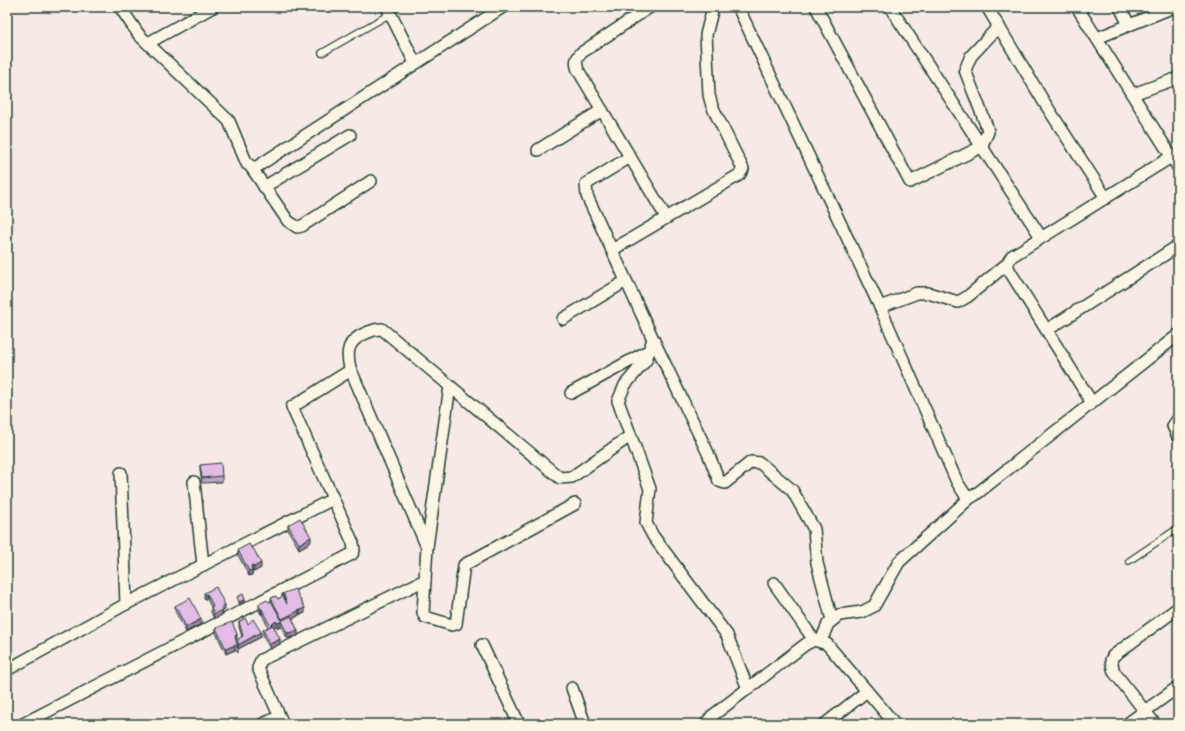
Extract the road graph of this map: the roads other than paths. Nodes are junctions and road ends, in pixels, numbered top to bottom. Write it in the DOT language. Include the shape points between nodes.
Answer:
graph roads {
  1 [pos="120,7"];
  2 [pos="213,7"];
  3 [pos="650,7"];
  4 [pos="713,7"];
  5 [pos="738,7"];
  6 [pos="816,7"];
  7 [pos="890,7"];
  8 [pos="987,7"];
  9 [pos="1077,7"];
  10 [pos="1120,7"];
  11 [pos="1174,7"];
  12 [pos="500,8"];
  13 [pos="388,10"];
  14 [pos="1129,25"];
  15 [pos="999,26"];
  16 [pos="1097,38"];
  17 [pos="148,43"];
  18 [pos="322,53"];
  19 [pos="415,63"];
  20 [pos="1178,78"];
  21 [pos="1133,94"];
  22 [pos="602,110"];
  23 [pos="350,135"];
  24 [pos="981,146"];
  25 [pos="538,150"];
  26 [pos="630,157"];
  27 [pos="1171,157"];
  28 [pos="1178,167"];
  29 [pos="251,168"];
  30 [pos="371,181"];
  31 [pos="264,187"];
  32 [pos="1106,198"];
  33 [pos="666,217"];
  34 [pos="1041,237"];
  35 [pos="1178,246"];
  36 [pos="612,250"];
  37 [pos="1007,264"];
  38 [pos="626,281"];
  39 [pos="880,307"];
  40 [pos="562,319"];
  41 [pos="1047,330"];
  42 [pos="1178,335"];
  43 [pos="651,345"];
  44 [pos="351,370"];
  45 [pos="450,386"];
  46 [pos="571,393"];
  47 [pos="1092,403"];
  48 [pos="1178,419"];
  49 [pos="630,436"];
  50 [pos="1178,437"];
  51 [pos="121,473"];
  52 [pos="194,482"];
  53 [pos="971,497"];
  54 [pos="333,499"];
  55 [pos="575,504"];
  56 [pos="1178,528"];
  57 [pos="427,547"];
  58 [pos="1129,561"];
  59 [pos="204,565"];
  60 [pos="425,580"];
  61 [pos="774,583"];
  62 [pos="126,604"];
  63 [pos="1178,608"];
  64 [pos="832,620"];
  65 [pos="817,640"];
  66 [pos="482,645"];
  67 [pos="7,670"];
  68 [pos="1178,687"];
  69 [pos="572,688"];
  70 [pos="748,689"];
  71 [pos="867,692"];
  72 [pos="1145,711"];
  73 [pos="281,720"];
  74 [pos="23,724"];
  75 [pos="263,724"];
  76 [pos="519,724"];
  77 [pos="586,724"];
  78 [pos="706,724"];
  79 [pos="825,724"];
  80 [pos="895,724"];
  81 [pos="1127,724"];
  82 [pos="1155,724"];
  1 -- 17 [label="street"];
  2 -- 17 [label="street"];
  3 -- 22 [label="street" via="577,58 578,70"];
  4 -- 33 [label="street" via="706,35 708,95 743,169 739,175"];
  5 -- 39 [label="street"];
  6 -- 24 [label="street" via="910,182"];
  7 -- 24 [label="street"];
  8 -- 15 [label="street"];
  9 -- 16 [label="street"];
  10 -- 14 [label="street"];
  11 -- 14 [label="street"];
  12 -- 19 [label="street"];
  13 -- 18 [label="lane"];
  13 -- 19 [label="street"];
  14 -- 16 [label="street"];
  15 -- 24 [label="street" via="971,56 965,70 987,127 988,132"];
  15 -- 32 [label="street"];
  16 -- 21 [label="street"];
  17 -- 29 [label="street" via="229,121"];
  19 -- 29 [label="street" via="258,166"];
  20 -- 21 [label="street"];
  21 -- 27 [label="street"];
  22 -- 25 [label="street"];
  22 -- 26 [label="street"];
  23 -- 31 [label="street"];
  24 -- 34 [label="street"];
  26 -- 33 [label="street"];
  26 -- 36 [label="street" via="586,184 587,196"];
  27 -- 28 [label="street"];
  27 -- 32 [label="street"];
  29 -- 31 [label="street"];
  30 -- 31 [label="street" via="297,227 288,221"];
  32 -- 34 [label="street"];
  33 -- 36 [label="street"];
  34 -- 37 [label="street" via="1012,256"];
  35 -- 41 [label="street"];
  36 -- 38 [label="street"];
  37 -- 39 [label="street" via="958,302 928,293 917,293"];
  37 -- 41 [label="street"];
  38 -- 40 [label="street"];
  38 -- 43 [label="street"];
  39 -- 53 [label="street" via="959,486 966,496"];
  41 -- 47 [label="street"];
  42 -- 47 [label="street"];
  43 -- 46 [label="street"];
  43 -- 49 [label="street" via="646,360 622,389 618,401"];
  43 -- 64 [label="street" via="708,452 719,481 725,483 751,462 755,462 760,463 792,490 814,530 817,563"];
  44 -- 45 [label="street" via="349,347 352,341 372,330 382,330"];
  44 -- 54 [label="street" via="292,407"];
  44 -- 57 [label="street"];
  45 -- 49 [label="street" via="560,478 572,476"];
  45 -- 57 [label="street"];
  47 -- 53 [label="street"];
  48 -- 50 [label="street" via="1173,426"];
  49 -- 70 [label="street" via="650,489 646,517 648,530 730,640"];
  51 -- 62 [label="street"];
  52 -- 59 [label="street"];
  53 -- 64 [label="street" via="899,562 874,606 862,612 839,615"];
  54 -- 59 [label="street"];
  54 -- 74 [label="street" via="353,543 352,554"];
  55 -- 60 [label="street" via="464,565 456,624 424,615"];
  56 -- 58 [label="lane"];
  57 -- 60 [label="street"];
  59 -- 62 [label="street"];
  60 -- 73 [label="street" via="262,660 258,668"];
  61 -- 65 [label="street"];
  62 -- 67 [label="street"];
  63 -- 72 [label="street" via="1111,660 1114,672"];
  64 -- 65 [label="street"];
  65 -- 70 [label="street" via="806,644"];
  65 -- 71 [label="street" via="827,644"];
  66 -- 76 [label="street"];
  68 -- 72 [label="street"];
  69 -- 77 [label="street"];
  70 -- 78 [label="street" via="712,716"];
  71 -- 79 [label="street"];
  71 -- 80 [label="street"];
  72 -- 81 [label="street"];
  72 -- 82 [label="street"];
  73 -- 75 [label="street"];
}
